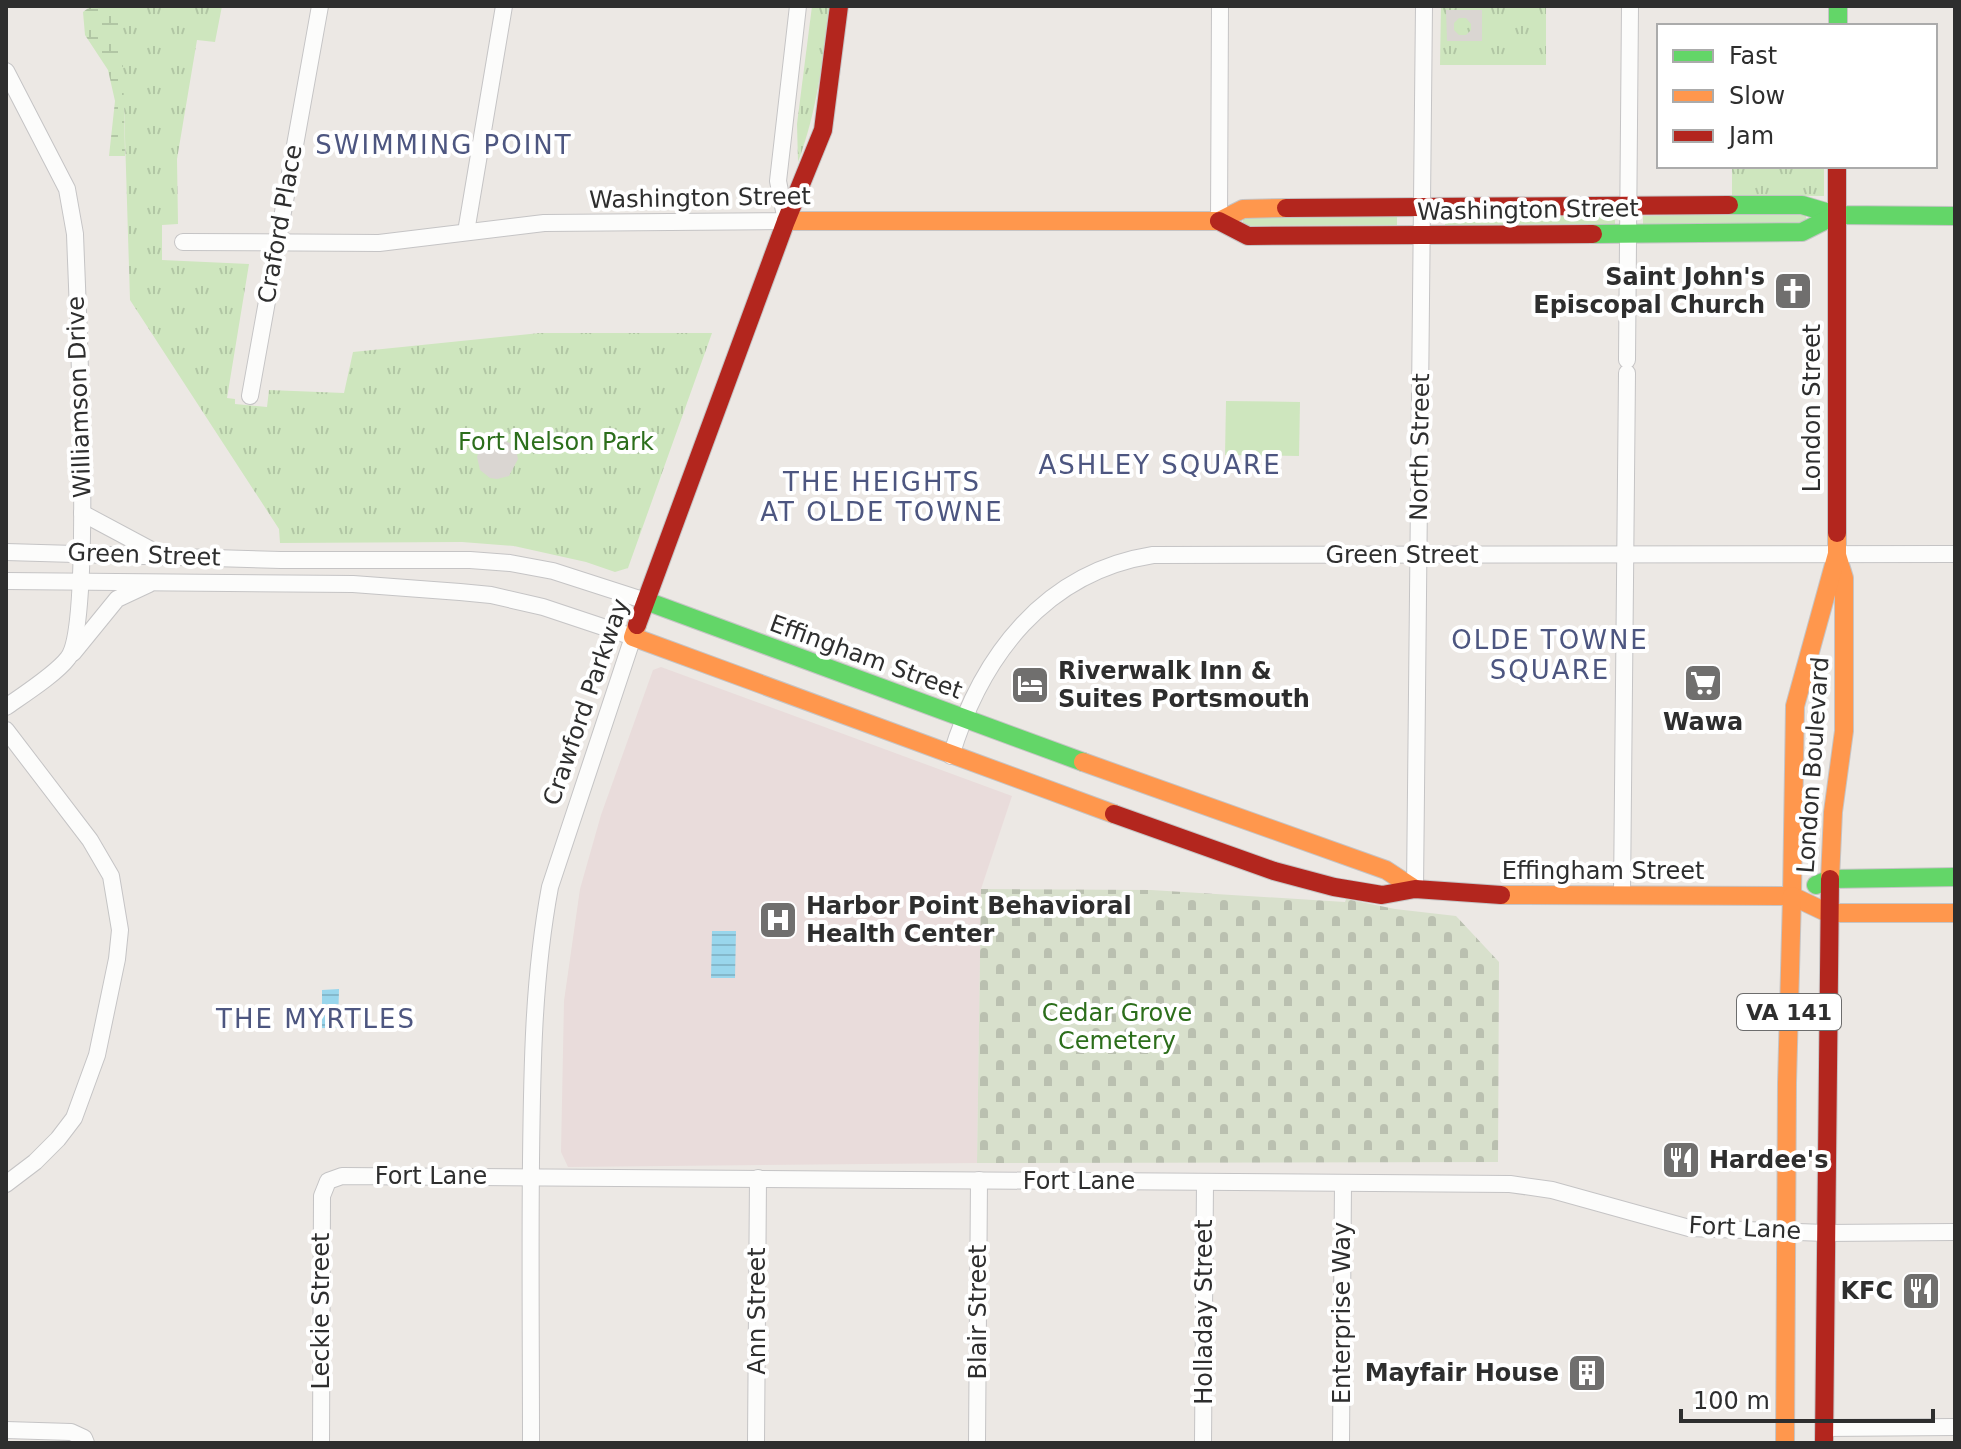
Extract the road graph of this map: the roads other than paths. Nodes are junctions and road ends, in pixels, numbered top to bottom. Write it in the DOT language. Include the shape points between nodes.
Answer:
graph roads {
  1 [pos="320,6"];
  2 [pos="504,6"];
  3 [pos="798,6"];
  4 [pos="839,6"];
  5 [pos="1220,6"];
  6 [pos="1424,6"];
  7 [pos="1630,6"];
  8 [pos="6,71"];
  9 [pos="1837,168"];
  10 [pos="1423,206"];
  11 [pos="1628,207"];
  12 [pos="1836,215"];
  13 [pos="1955,216"];
  14 [pos="786,221"];
  15 [pos="1219,221"];
  16 [pos="466,232"];
  17 [pos="1628,233"];
  18 [pos="1422,236"];
  19 [pos="183,242"];
  20 [pos="275,243"];
  21 [pos="250,396"];
  22 [pos="82,513"];
  23 [pos="6,552"];
  24 [pos="81,552"];
  25 [pos="1837,554"];
  26 [pos="1955,554"];
  27 [pos="160,555"];
  28 [pos="1419,555"];
  29 [pos="1626,555"];
  30 [pos="281,560"];
  31 [pos="157,580"];
  32 [pos="6,581"];
  33 [pos="80,583"];
  34 [pos="281,584"];
  35 [pos="646,601"];
  36 [pos="633,637"];
  37 [pos="70,657"];
  38 [pos="6,707"];
  39 [pos="962,718"];
  40 [pos="6,730"];
  41 [pos="951,756"];
  42 [pos="1955,877"];
  43 [pos="1830,879"];
  44 [pos="1415,889"];
  45 [pos="1622,894"];
  46 [pos="1792,896"];
  47 [pos="1828,913"];
  48 [pos="1955,913"];
  49 [pos="531,1177"];
  50 [pos="758,1178"];
  51 [pos="979,1180"];
  52 [pos="328,1181"];
  53 [pos="1205,1182"];
  54 [pos="1343,1183"];
  55 [pos="6,1184"];
  56 [pos="1786,1232"];
  57 [pos="1955,1232"];
  58 [pos="1825,1233"];
  59 [pos="1955,1427"];
  60 [pos="6,1430"];
  61 [pos="1824,1435"];
  62 [pos="85,1441"];
  63 [pos="321,1443"];
  64 [pos="531,1443"];
  65 [pos="756,1443"];
  66 [pos="977,1443"];
  67 [pos="1203,1443"];
  68 [pos="1341,1443"];
  69 [pos="1785,1443"];
  1 -- 20 [label="street, Craford Place"];
  2 -- 16 [label="street"];
  3 -- 14 [label="street" via="778,181"];
  4 -- 14 [label="main road, Crawford Parkway" via="823,130"];
  5 -- 15 [label="street"];
  6 -- 10 [label="street, North Street"];
  7 -- 11 [label="street"];
  8 -- 22 [label="street, Williamson Drive" via="71,201"];
  9 -- 12 [label="main road, London Street"];
  10 -- 11 [label="main road, Washington Street"];
  10 -- 15 [label="main road, Washington Street" via="1243,209"];
  10 -- 18 [label="street, North Street"];
  11 -- 12 [label="main road, Washington Street" via="1802,205"];
  11 -- 17 [label="street"];
  12 -- 13 [label="main road, Washington Street"];
  12 -- 17 [label="main road, Washington Street" via="1802,232"];
  12 -- 25 [label="main road, London Street"];
  14 -- 15 [label="main road, Washington Street"];
  14 -- 16 [label="street, Washington Street" via="544,223"];
  14 -- 35 [label="main road, Crawford Parkway"];
  15 -- 18 [label="main road, Washington Street" via="1248,236"];
  16 -- 20 [label="street, Washington Street" via="379,243"];
  17 -- 18 [label="main road, Washington Street"];
  17 -- 29 [label="street"];
  18 -- 28 [label="street, North Street"];
  19 -- 20 [label="street, Washington Street"];
  20 -- 21 [label="street, Craford Place"];
  22 -- 24 [label="street, Williamson Drive"];
  22 -- 27 [label="street"];
  23 -- 24 [label="street, Green Street"];
  24 -- 27 [label="street, Green Street"];
  24 -- 33 [label="street, Williamson Drive"];
  25 -- 26 [label="street, Green Street"];
  25 -- 29 [label="street, Green Street"];
  25 -- 43 [label="main road, London Boulevard" via="1844,578 1844,731"];
  25 -- 46 [label="main road, London Boulevard" via="1795,706"];
  27 -- 30 [label="street, Green Street"];
  28 -- 29 [label="street, Green Street"];
  28 -- 39 [label="street, Green Street" via="1153,555 1093,571 1054,595 1006,641"];
  28 -- 44 [label="street, North Street"];
  29 -- 45 [label="street"];
  30 -- 35 [label="street, Effingham Street" via="510,563"];
  31 -- 33 [label="street, Green Street"];
  31 -- 34 [label="street, Green Street"];
  31 -- 37 [label="street" via="117,599"];
  32 -- 33 [label="street, Green Street"];
  33 -- 37 [label="street, Williamson Drive"];
  34 -- 36 [label="street, Effingham Street" via="491,595"];
  35 -- 36 [label="main road, Crawford Parkway"];
  35 -- 39 [label="main road, Effingham Street"];
  36 -- 41 [label="main road, Effingham Street"];
  36 -- 49 [label="street, Crawford Parkway" via="550,887 534,996"];
  37 -- 38 [label="street"];
  39 -- 41 [label="street, Green Street"];
  39 -- 44 [label="main road, Effingham Street" via="1386,870"];
  40 -- 55 [label="street" via="111,876 120,930 97,1055 74,1118 35,1162"];
  41 -- 44 [label="main road, Effingham Street" via="1274,871 1382,895"];
  42 -- 43 [label="main road, Effingham Street"];
  43 -- 46 [label="main road, Effingham Street"];
  43 -- 47 [label="main road, London Boulevard"];
  44 -- 45 [label="main road, Effingham Street"];
  45 -- 46 [label="main road, Effingham Street"];
  46 -- 47 [label="main road, Effingham Street"];
  46 -- 56 [label="main road, London Boulevard / VA 141"];
  47 -- 48 [label="main road, Effingham Street"];
  47 -- 58 [label="main road, London Boulevard / VA 141"];
  49 -- 50 [label="street, Fort Lane"];
  49 -- 52 [label="street, Fort Lane" via="342,1176"];
  49 -- 64 [label="street, Crawford Parkway"];
  50 -- 51 [label="street, Fort Lane"];
  50 -- 65 [label="street, Ann Street"];
  51 -- 53 [label="street, Fort Lane"];
  51 -- 66 [label="street, Blair Street"];
  52 -- 63 [label="street, Leckie Street" via="322,1196"];
  53 -- 54 [label="street, Fort Lane"];
  53 -- 67 [label="street, Holladay Street"];
  54 -- 56 [label="street, Fort Lane" via="1510,1184 1552,1190 1689,1228"];
  54 -- 68 [label="street, Enterprise Way"];
  56 -- 58 [label="street, Fort Lane"];
  56 -- 69 [label="main road, London Boulevard / VA 141"];
  57 -- 58 [label="street, Fort Lane"];
  58 -- 61 [label="main road, London Boulevard / VA 141"];
  59 -- 61 [label="street"];
  60 -- 62 [label="street" via="71,1432"];
}
